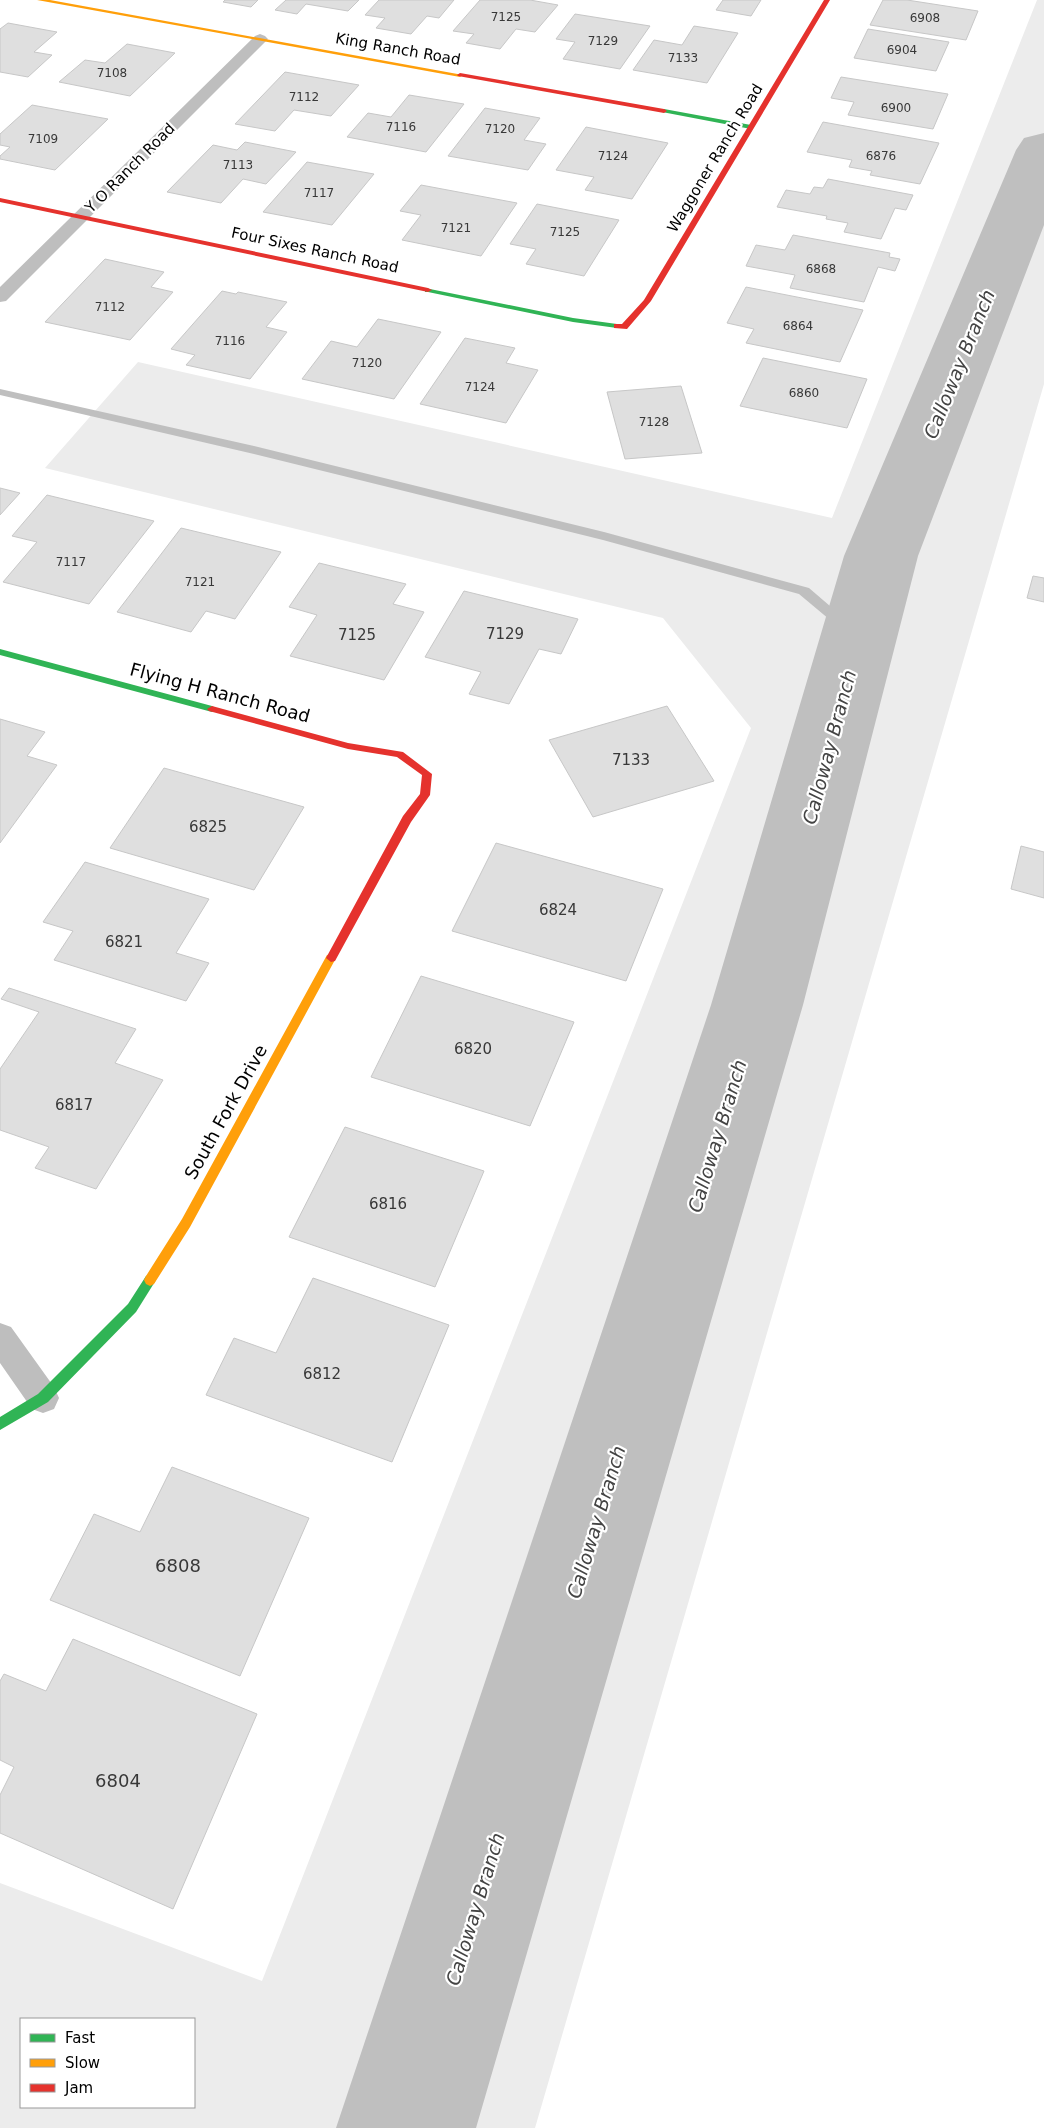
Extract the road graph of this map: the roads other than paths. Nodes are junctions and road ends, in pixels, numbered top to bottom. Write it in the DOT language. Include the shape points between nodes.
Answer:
graph roads {
  1 [pos="40,0"];
  2 [pos="827,0"];
  3 [pos="260,39"];
  4 [pos="751,127"];
  5 [pos="0,200"];
  6 [pos="81,217"];
  7 [pos="0,297"];
  8 [pos="624,327"];
  9 [pos="0,652"];
  10 [pos="427,774"];
  11 [pos="0,1337"];
  12 [pos="43,1398"];
  13 [pos="0,1424"];
  1 -- 3 [label="street, King Ranch Road"];
  2 -- 4 [label="street, Waggoner Ranch Road"];
  3 -- 4 [label="street, King Ranch Road"];
  3 -- 6 [label="street, Y O Ranch Road"];
  4 -- 8 [label="street, Waggoner Ranch Road" via="647,301"];
  5 -- 6 [label="street, Four Sixes Ranch Road"];
  6 -- 7 [label="street, Y O Ranch Road"];
  6 -- 8 [label="street, Four Sixes Ranch Road" via="573,320"];
  9 -- 10 [label="street, Flying H Ranch Road" via="348,746 400,754"];
  10 -- 12 [label="street, South Fork Drive" via="424,795 186,1223 132,1308"];
  11 -- 12 [label="street"];
  12 -- 13 [label="street, South Fork Drive"];
}
